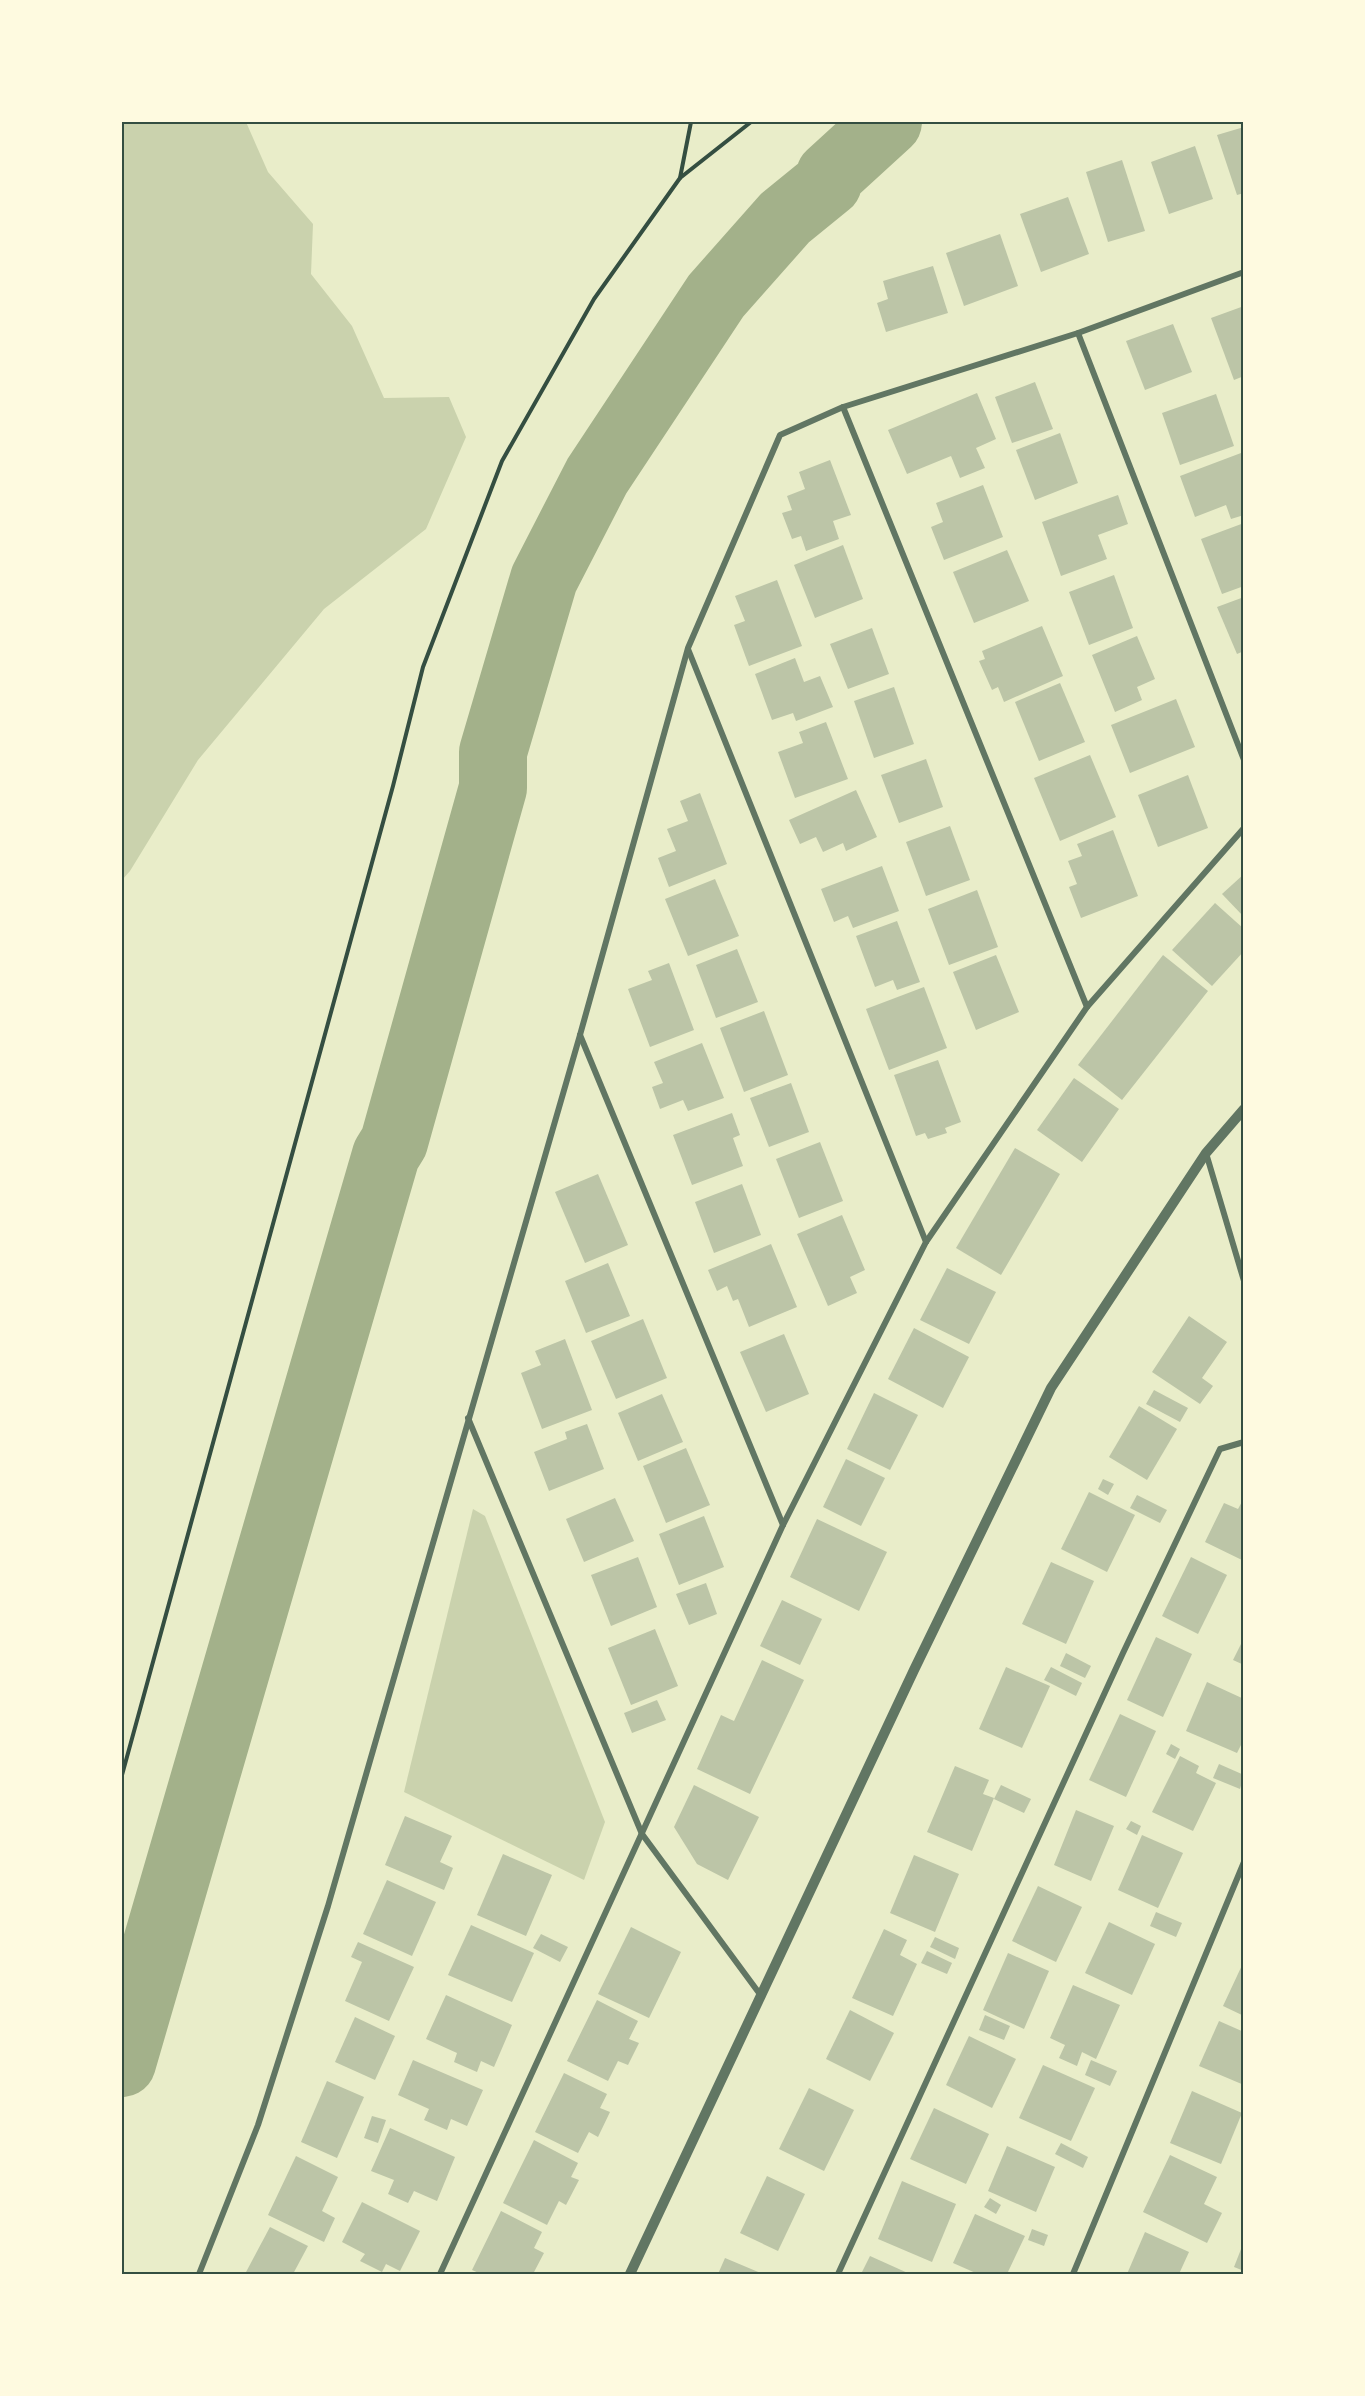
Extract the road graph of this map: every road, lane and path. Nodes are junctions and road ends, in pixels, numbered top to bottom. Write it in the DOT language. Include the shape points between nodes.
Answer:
graph roads {
  1 [pos="691,122"];
  2 [pos="751,122"];
  3 [pos="680,178"];
  4 [pos="1244,272"];
  5 [pos="1078,333"];
  6 [pos="843,407"];
  7 [pos="688,648"];
  8 [pos="1244,760"];
  9 [pos="1244,828"];
  10 [pos="1087,1007"];
  11 [pos="580,1035"];
  12 [pos="1244,1109"];
  13 [pos="1206,1152"];
  14 [pos="926,1242"];
  15 [pos="1244,1281"];
  16 [pos="468,1418"];
  17 [pos="1244,1442"];
  18 [pos="783,1525"];
  19 [pos="122,1775"];
  20 [pos="642,1833"];
  21 [pos="1244,1862"];
  22 [pos="762,1997"];
  23 [pos="200,2274"];
  24 [pos="440,2274"];
  25 [pos="630,2274"];
  26 [pos="838,2274"];
  27 [pos="1073,2274"];
  1 -- 3 [label="path"];
  2 -- 3 [label="path"];
  3 -- 19 [label="path" via="594,299 502,461 423,667"];
  4 -- 5 [label="street"];
  5 -- 6 [label="street"];
  5 -- 8 [label="street"];
  6 -- 7 [label="street" via="780,435"];
  6 -- 10 [label="street"];
  7 -- 11 [label="street"];
  7 -- 14 [label="street"];
  9 -- 10 [label="street"];
  10 -- 14 [label="street"];
  11 -- 16 [label="street"];
  11 -- 18 [label="street"];
  12 -- 13 [label="street"];
  13 -- 15 [label="street"];
  13 -- 22 [label="street" via="1051,1388"];
  14 -- 18 [label="street"];
  16 -- 20 [label="street"];
  16 -- 23 [label="street" via="328,1906 258,2125"];
  17 -- 26 [label="street" via="1220,1449"];
  18 -- 20 [label="street"];
  20 -- 22 [label="street"];
  20 -- 24 [label="street"];
  21 -- 27 [label="street"];
  22 -- 25 [label="street"];
}
